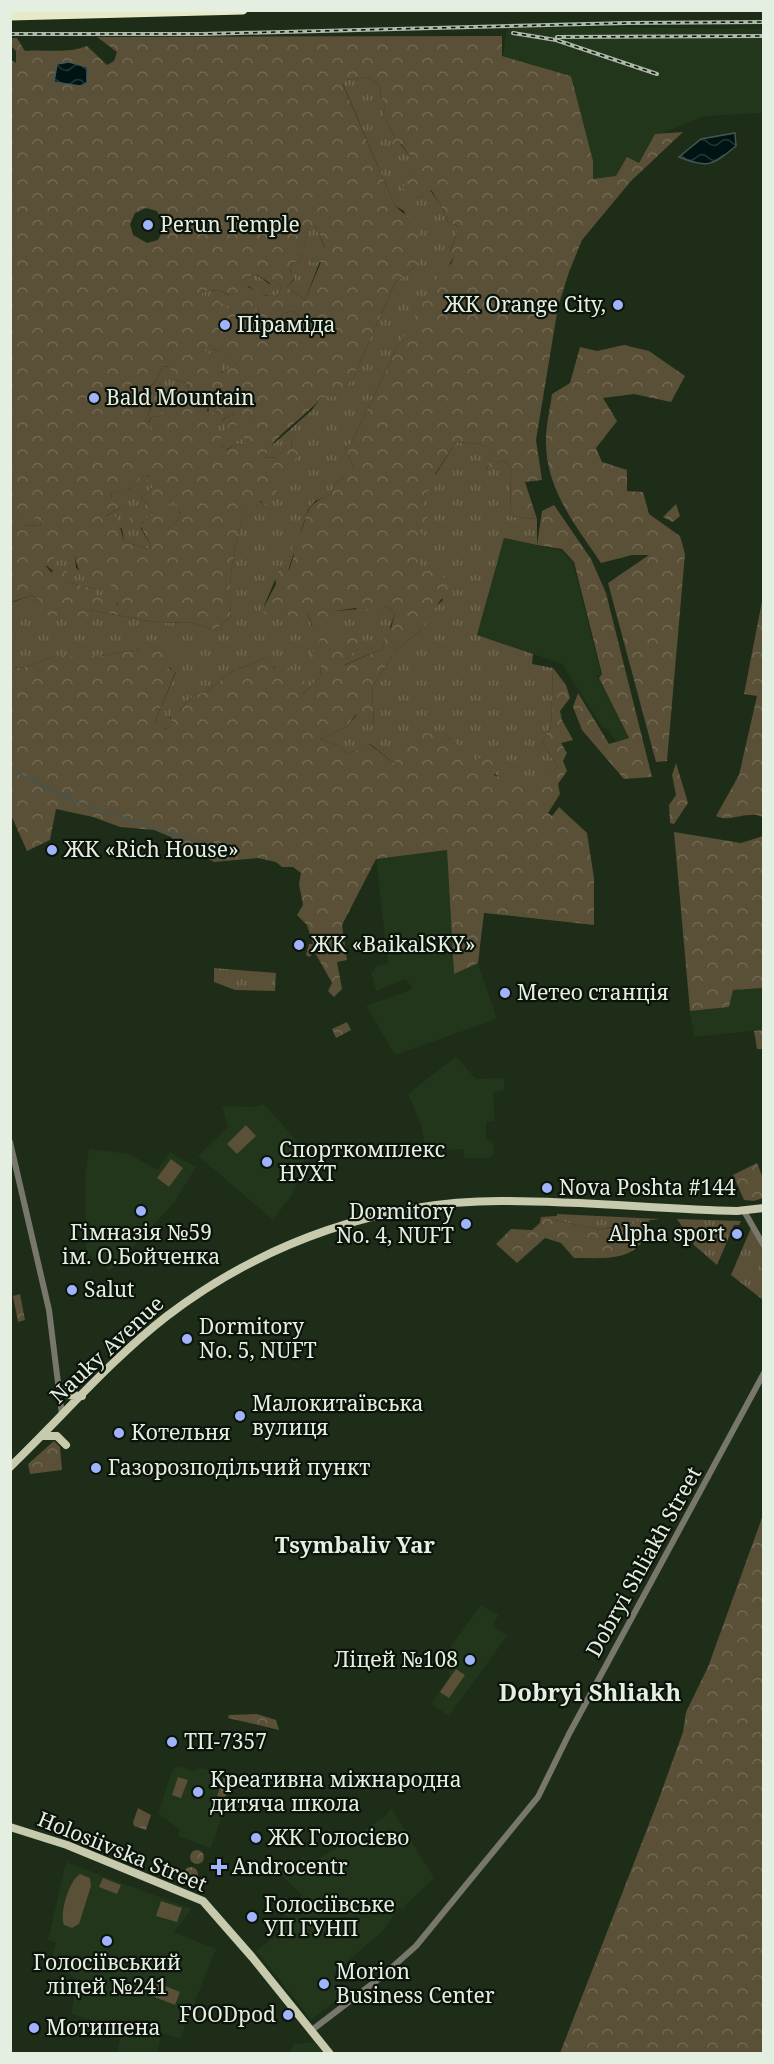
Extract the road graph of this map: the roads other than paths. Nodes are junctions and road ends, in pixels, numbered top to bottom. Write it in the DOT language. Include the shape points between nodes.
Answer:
graph roads {
  1 [pos="243,10"];
  2 [pos="10,16"];
  3 [pos="10,1142"];
  4 [pos="764,1208"];
  5 [pos="744,1211"];
  6 [pos="764,1246"];
  7 [pos="764,1373"];
  8 [pos="58,1387"];
  9 [pos="82,1396"];
  10 [pos="62,1416"];
  11 [pos="42,1436"];
  12 [pos="66,1445"];
  13 [pos="10,1467"];
  14 [pos="10,1827"];
  15 [pos="312,2030"];
  16 [pos="330,2054"];
  1 -- 2 [label="highway"];
  3 -- 8 [label="street" via="49,1310"];
  4 -- 5 [label="main road, Nauky Avenue"];
  5 -- 6 [label="street"];
  5 -- 9 [label="main road, Nauky Avenue" via="505,1201 371,1217 287,1245 219,1280 154,1327"];
  7 -- 15 [label="street, Dobryi Shliakh Street" via="569,1734 545,1786 416,1946"];
  8 -- 9 [label="main road" via="68,1395"];
  8 -- 10 [label="street"];
  9 -- 10 [label="main road, Nauky Avenue"];
  10 -- 11 [label="main road, Nauky Avenue"];
  11 -- 12 [label="main road" via="57,1436"];
  11 -- 13 [label="main road, Nauky Avenue"];
  14 -- 15 [label="main road, Holosiivska Street" via="67,1845 202,1901"];
  15 -- 16 [label="main road, Holosiivska Street"];
}
